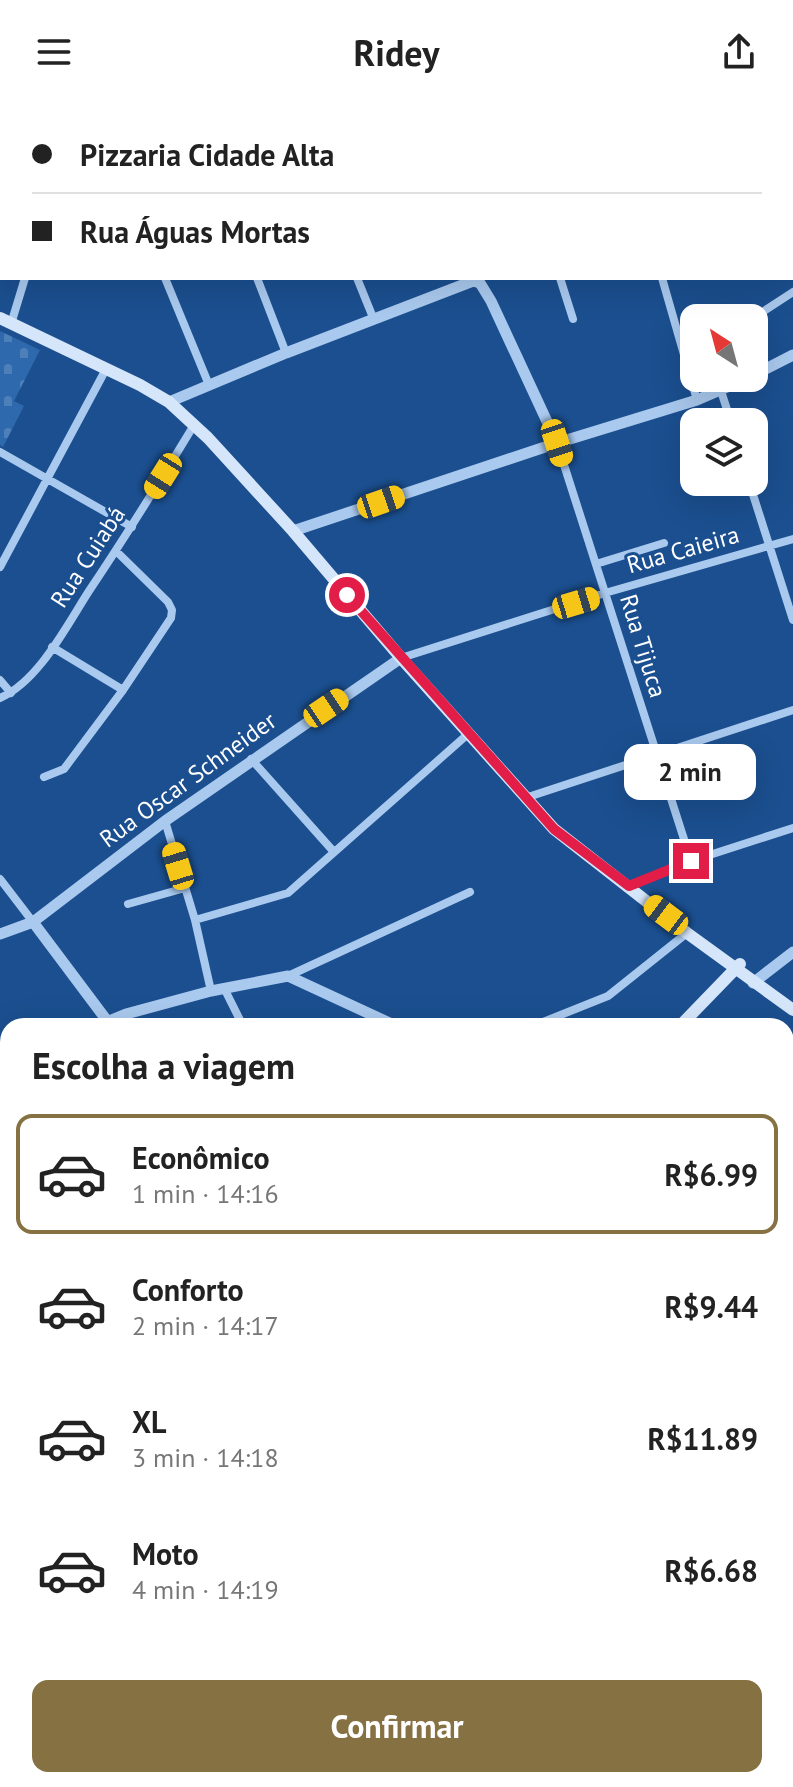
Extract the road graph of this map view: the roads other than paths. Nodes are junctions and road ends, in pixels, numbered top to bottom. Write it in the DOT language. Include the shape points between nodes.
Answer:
graph roads {
  1 [pos="24,280"];
  2 [pos="166,280"];
  3 [pos="258,280"];
  4 [pos="358,280"];
  5 [pos="561,280"];
  6 [pos="663,280"];
  7 [pos="458,282"];
  8 [pos="793,292"];
  9 [pos="768,308"];
  10 [pos="573,319"];
  11 [pos="374,320"];
  12 [pos="6,321"];
  13 [pos="286,353"];
  14 [pos="793,355"];
  15 [pos="768,368"];
  16 [pos="106,369"];
  17 [pos="209,385"];
  18 [pos="718,392"];
  19 [pos="697,400"];
  20 [pos="169,402"];
  21 [pos="194,425"];
  22 [pos="557,443"];
  23 [pos="0,452"];
  24 [pos="48,478"];
  25 [pos="753,496"];
  26 [pos="132,527"];
  27 [pos="293,531"];
  28 [pos="793,539"];
  29 [pos="664,543"];
  30 [pos="769,545"];
  31 [pos="116,551"];
  32 [pos="596,564"];
  33 [pos="0,567"];
  34 [pos="605,593"];
  35 [pos="793,620"];
  36 [pos="52,647"];
  37 [pos="401,658"];
  38 [pos="0,680"];
  39 [pos="123,690"];
  40 [pos="11,693"];
  41 [pos="0,698"];
  42 [pos="793,710"];
  43 [pos="468,734"];
  44 [pos="655,754"];
  45 [pos="251,759"];
  46 [pos="44,777"];
  47 [pos="525,798"];
  48 [pos="165,821"];
  49 [pos="793,828"];
  50 [pos="334,852"];
  51 [pos="691,861"];
  52 [pos="0,879"];
  53 [pos="629,886"];
  54 [pos="185,888"];
  55 [pos="470,892"];
  56 [pos="128,904"];
  57 [pos="666,915"];
  58 [pos="195,920"];
  59 [pos="33,922"];
  60 [pos="687,933"];
  61 [pos="0,934"];
  62 [pos="793,952"];
  63 [pos="738,967"];
  64 [pos="288,976"];
  65 [pos="756,980"];
  66 [pos="224,988"];
  67 [pos="211,991"];
  68 [pos="793,1000"];
  69 [pos="793,1010"];
  70 [pos="102,1018"];
  71 [pos="118,1018"];
  72 [pos="239,1018"];
  73 [pos="379,1018"];
  74 [pos="553,1018"];
  75 [pos="688,1018"];
  1 -- 12 [label="street"];
  2 -- 17 [label="street"];
  3 -- 13 [label="street"];
  4 -- 11 [label="street"];
  5 -- 10 [label="street"];
  6 -- 19 [label="street"];
  7 -- 11 [label="street"];
  7 -- 22 [label="street" via="480,283"];
  8 -- 9 [label="street"];
  11 -- 13 [label="street"];
  12 -- 16 [label="main road"];
  13 -- 17 [label="street"];
  14 -- 15 [label="street"];
  16 -- 20 [label="main road"];
  16 -- 24 [label="street"];
  17 -- 20 [label="street"];
  18 -- 19 [label="street"];
  19 -- 22 [label="street"];
  20 -- 21 [label="main road"];
  21 -- 26 [label="street, Rua Cuiabá"];
  21 -- 27 [label="main road"];
  22 -- 27 [label="street"];
  22 -- 32 [label="street, Rua Tijuca"];
  23 -- 24 [label="street"];
  24 -- 26 [label="street"];
  24 -- 33 [label="street"];
  25 -- 30 [label="street"];
  26 -- 31 [label="street, Rua Cuiabá"];
  27 -- 37 [label="main road"];
  28 -- 30 [label="street, Rua Caieira"];
  29 -- 32 [label="street"];
  30 -- 34 [label="street, Rua Caieira"];
  30 -- 35 [label="street"];
  31 -- 36 [label="street, Rua Cuiabá"];
  31 -- 39 [label="street" via="172,610"];
  32 -- 34 [label="street, Rua Tijuca"];
  34 -- 37 [label="street, Rua Caieira"];
  34 -- 44 [label="street, Rua Tijuca"];
  36 -- 39 [label="street"];
  36 -- 40 [label="street, Rua Cuiabá"];
  37 -- 43 [label="main road"];
  37 -- 45 [label="street, Rua Oscar Schneider"];
  38 -- 40 [label="street"];
  39 -- 46 [label="street" via="64,769"];
  40 -- 41 [label="street, Rua Cuiabá"];
  42 -- 44 [label="street"];
  43 -- 47 [label="main road"];
  43 -- 50 [label="street"];
  44 -- 47 [label="street"];
  44 -- 51 [label="street, Rua Tijuca"];
  45 -- 48 [label="street, Rua Oscar Schneider"];
  45 -- 50 [label="street"];
  47 -- 53 [label="main road" via="575,847"];
  48 -- 54 [label="street"];
  48 -- 59 [label="street, Rua Oscar Schneider"];
  49 -- 51 [label="street"];
  50 -- 58 [label="street" via="288,893"];
  51 -- 53 [label="street"];
  52 -- 59 [label="street"];
  53 -- 57 [label="main road"];
  54 -- 56 [label="street"];
  54 -- 58 [label="street"];
  55 -- 64 [label="street"];
  57 -- 60 [label="main road"];
  57 -- 63 [label="main road"];
  58 -- 67 [label="street"];
  59 -- 61 [label="street, Rua Oscar Schneider"];
  59 -- 70 [label="street"];
  60 -- 63 [label="main road"];
  60 -- 74 [label="street" via="608,996"];
  62 -- 65 [label="street"];
  63 -- 65 [label="main road"];
  63 -- 75 [label="main road"];
  64 -- 66 [label="street"];
  64 -- 73 [label="street"];
  65 -- 68 [label="main road"];
  65 -- 69 [label="main road"];
  66 -- 67 [label="street"];
  66 -- 72 [label="street"];
  67 -- 71 [label="street"];
}
